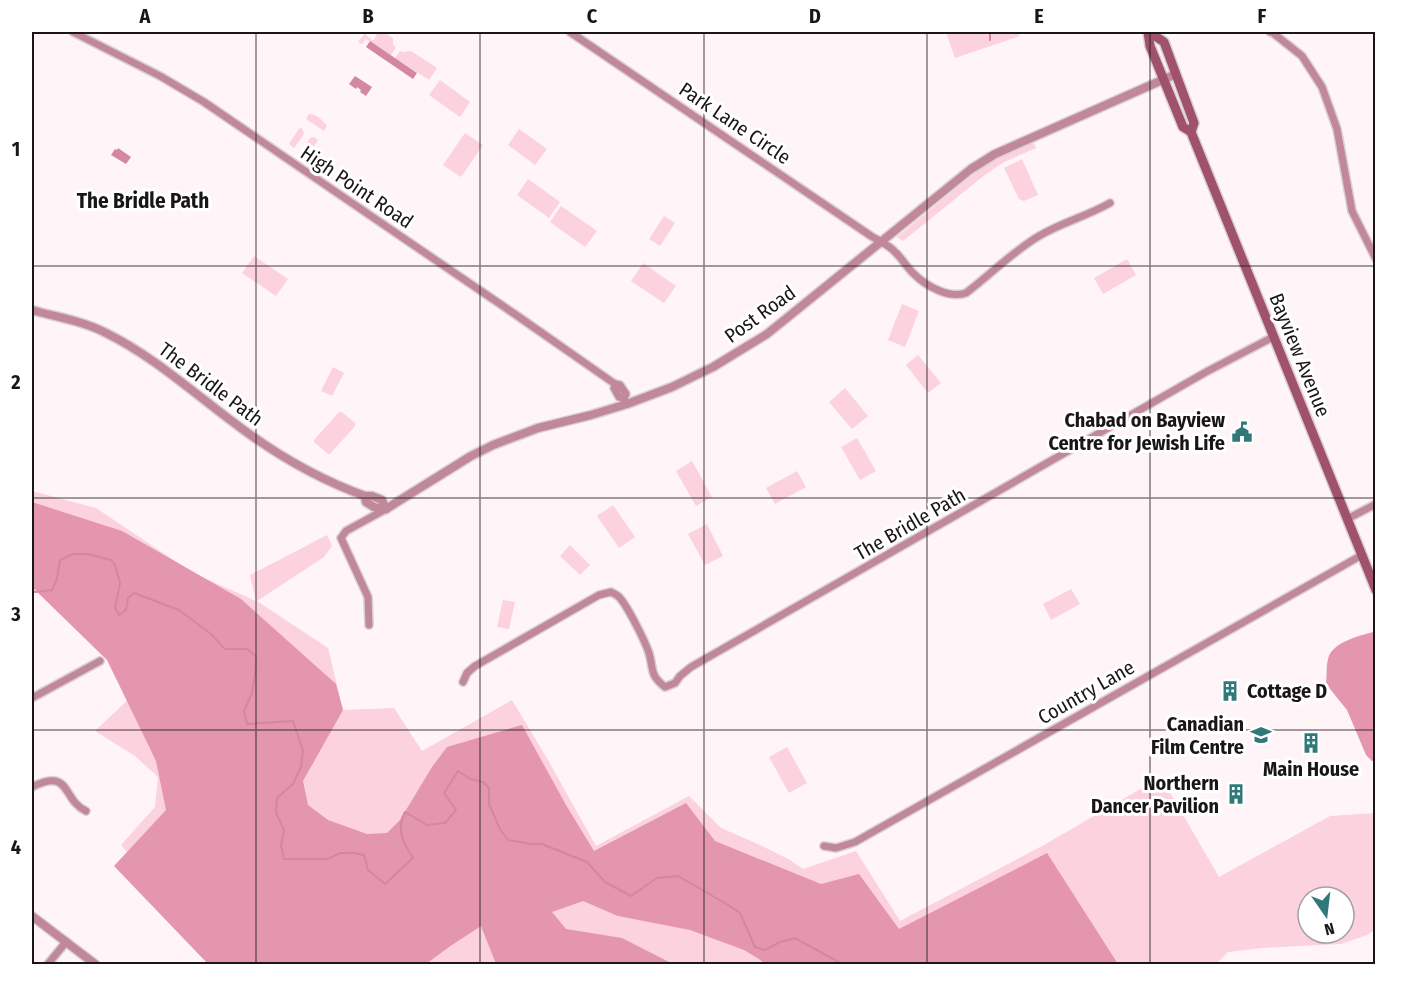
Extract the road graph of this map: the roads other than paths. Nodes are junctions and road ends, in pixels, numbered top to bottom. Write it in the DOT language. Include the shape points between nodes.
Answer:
graph roads {
  1 [pos="73,32"];
  2 [pos="570,32"];
  3 [pos="1148,32"];
  4 [pos="1270,32"];
  5 [pos="1176,74"];
  6 [pos="1164,80"];
  7 [pos="1191,132"];
  8 [pos="1110,203"];
  9 [pos="880,242"];
  10 [pos="1376,259"];
  11 [pos="32,310"];
  12 [pos="1273,337"];
  13 [pos="625,402"];
  14 [pos="1376,504"];
  15 [pos="386,509"];
  16 [pos="1347,519"];
  17 [pos="1362,555"];
  18 [pos="1376,590"];
  19 [pos="369,625"];
  20 [pos="100,661"];
  21 [pos="463,682"];
  22 [pos="32,698"];
  23 [pos="32,787"];
  24 [pos="86,811"];
  25 [pos="824,846"];
  26 [pos="32,916"];
  27 [pos="66,942"];
  28 [pos="48,964"];
  29 [pos="95,964"];
  1 -- 13 [label="street, High Point Road" via="160,75 204,102 620,385 626,394"];
  2 -- 9 [label="street, Park Lane Circle"];
  3 -- 5 [label="main road, Bayview Avenue" via="1164,42"];
  3 -- 6 [label="main road, Bayview Avenue"];
  4 -- 10 [label="street" via="1302,56 1322,87 1337,129 1352,210"];
  5 -- 6 [label="street, Post Road"];
  5 -- 7 [label="main road, Bayview Avenue" via="1194,123"];
  6 -- 7 [label="main road, Bayview Avenue" via="1183,128"];
  6 -- 9 [label="street, Post Road" via="995,154"];
  7 -- 12 [label="main road, Bayview Avenue"];
  8 -- 9 [label="street, Park Lane Circle" via="1042,234 958,296 927,285 895,251"];
  9 -- 13 [label="street, Post Road" via="767,334 672,387"];
  11 -- 15 [label="street, The Bridle Path" via="105,332 137,350 271,449 300,467 366,496 366,502 374,507"];
  12 -- 16 [label="main road, Bayview Avenue"];
  12 -- 21 [label="street, The Bridle Path" via="701,662 675,683 665,687 657,680 641,634 620,598 611,592 599,595 475,666"];
  13 -- 15 [label="street, Post Road" via="493,445"];
  14 -- 16 [label="street"];
  15 -- 19 [label="street, Post Road" via="346,531 341,538 368,597"];
  16 -- 17 [label="main road, Bayview Avenue"];
  17 -- 18 [label="main road, Bayview Avenue"];
  17 -- 25 [label="street, Country Lane" via="855,842 836,848"];
  20 -- 22 [label="street"];
  23 -- 24 [label="street" via="50,780 59,783"];
  26 -- 27 [label="street"];
  27 -- 28 [label="street"];
  27 -- 29 [label="street"];
}
